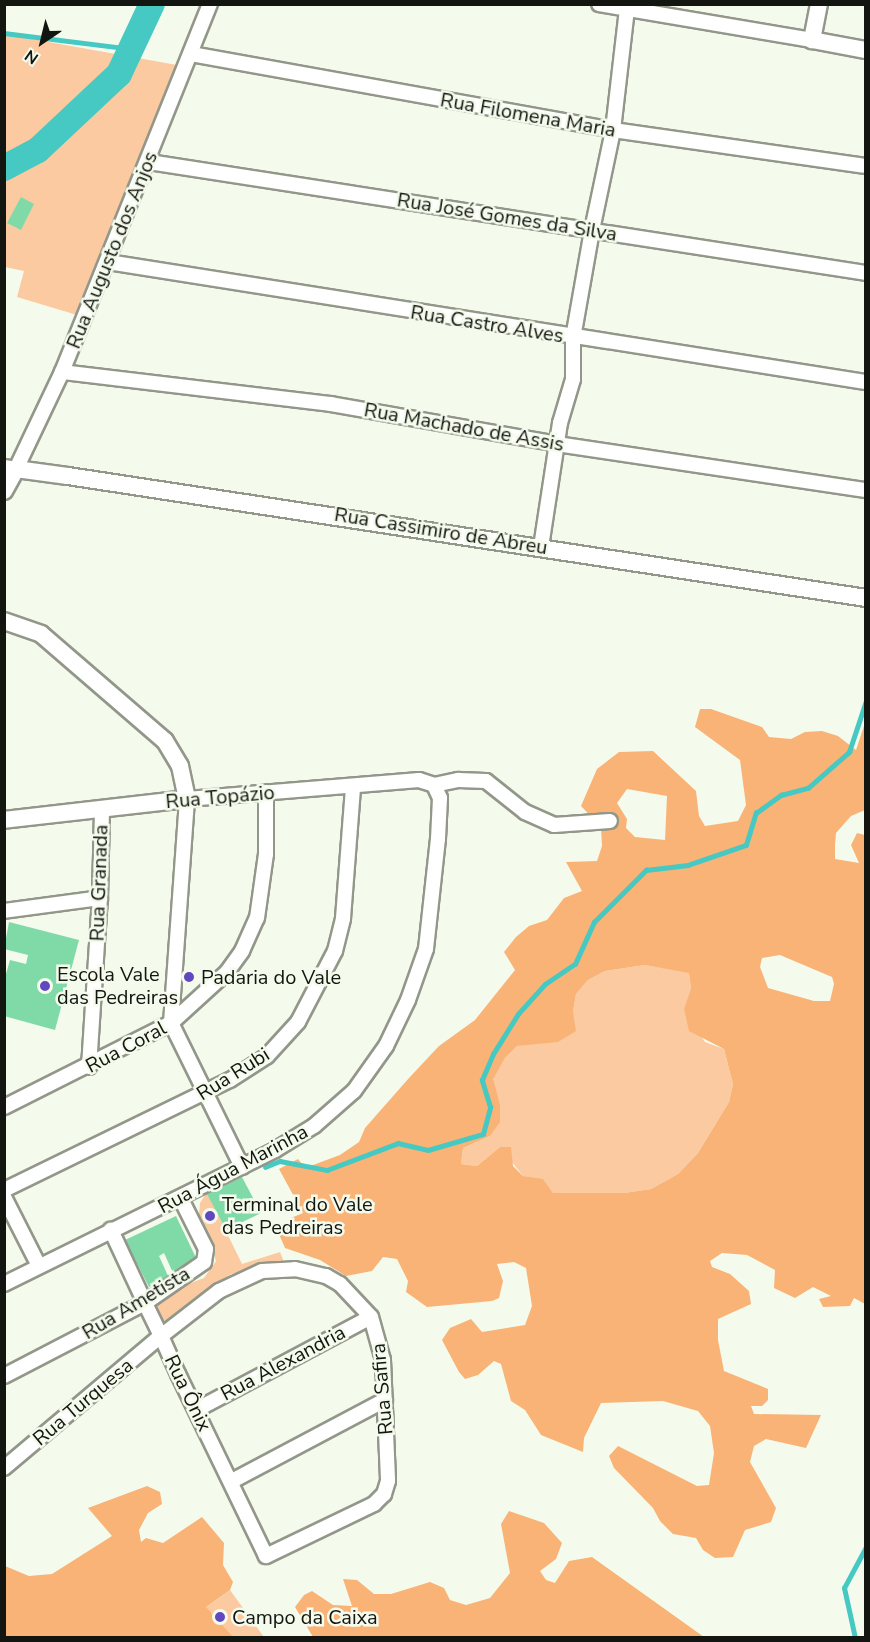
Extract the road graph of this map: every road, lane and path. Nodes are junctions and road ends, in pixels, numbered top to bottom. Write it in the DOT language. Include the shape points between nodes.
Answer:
graph roads {
  1 [pos="210,4"];
  2 [pos="598,4"];
  3 [pos="819,4"];
  4 [pos="627,9"];
  5 [pos="812,40"];
  6 [pos="866,50"];
  7 [pos="192,54"];
  8 [pos="614,130"];
  9 [pos="149,162"];
  10 [pos="866,166"];
  11 [pos="592,230"];
  12 [pos="108,262"];
  13 [pos="866,273"];
  14 [pos="573,338"];
  15 [pos="62,372"];
  16 [pos="866,382"];
  17 [pos="557,444"];
  18 [pos="10,468"];
  19 [pos="866,490"];
  20 [pos="4,491"];
  21 [pos="541,547"];
  22 [pos="866,598"];
  23 [pos="4,621"];
  24 [pos="434,785"];
  25 [pos="352,788"];
  26 [pos="266,792"];
  27 [pos="187,799"];
  28 [pos="102,808"];
  29 [pos="4,820"];
  30 [pos="610,821"];
  31 [pos="100,898"];
  32 [pos="4,911"];
  33 [pos="171,1023"];
  34 [pos="89,1066"];
  35 [pos="207,1093"];
  36 [pos="4,1107"];
  37 [pos="242,1167"];
  38 [pos="4,1190"];
  39 [pos="4,1197"];
  40 [pos="181,1199"];
  41 [pos="111,1230"];
  42 [pos="39,1266"];
  43 [pos="4,1284"];
  44 [pos="145,1303"];
  45 [pos="371,1317"];
  46 [pos="161,1336"];
  47 [pos="4,1376"];
  48 [pos="385,1400"];
  49 [pos="195,1410"];
  50 [pos="4,1468"];
  51 [pos="232,1481"];
  52 [pos="266,1556"];
  1 -- 7 [label="street, Rua Augusto dos Anjos"];
  2 -- 4 [label="street"];
  3 -- 5 [label="street"];
  4 -- 5 [label="street"];
  4 -- 8 [label="street"];
  5 -- 6 [label="street"];
  7 -- 8 [label="street, Rua Filomena Maria"];
  7 -- 9 [label="street, Rua Augusto dos Anjos"];
  8 -- 10 [label="street, Rua Filomena Maria"];
  8 -- 11 [label="street"];
  9 -- 11 [label="street, Rua José Gomes da Silva"];
  9 -- 12 [label="street, Rua Augusto dos Anjos"];
  11 -- 13 [label="street, Rua José Gomes da Silva"];
  11 -- 14 [label="street"];
  12 -- 14 [label="street, Rua Castro Alves"];
  12 -- 15 [label="street, Rua Augusto dos Anjos"];
  14 -- 16 [label="street, Rua Castro Alves"];
  14 -- 17 [label="street" via="573,379"];
  15 -- 17 [label="street, Rua Machado de Assis" via="331,404"];
  15 -- 18 [label="street, Rua Augusto dos Anjos"];
  17 -- 19 [label="street, Rua Machado de Assis"];
  17 -- 21 [label="street"];
  18 -- 20 [label="street, Rua Augusto dos Anjos"];
  18 -- 21 [label="street, Rua Cassimiro de Abreu"];
  21 -- 22 [label="street, Rua Cassimiro de Abreu"];
  23 -- 27 [label="street" via="41,634 165,741 180,766"];
  24 -- 25 [label="street, Rua Topázio" via="419,780"];
  24 -- 30 [label="street, Rua Topázio" via="458,780 486,781 525,812 554,825"];
  24 -- 37 [label="street, Rua Água Marinha" via="440,798 437,863 426,948 386,1046 354,1091 314,1126"];
  25 -- 26 [label="street, Rua Topázio"];
  25 -- 35 [label="street, Rua Rubi" via="344,918 320,984 298,1022 267,1056"];
  26 -- 27 [label="street, Rua Topázio"];
  26 -- 33 [label="street, Rua Coral" via="266,854 257,918 227,972"];
  27 -- 28 [label="street, Rua Topázio"];
  27 -- 33 [label="street"];
  28 -- 29 [label="street, Rua Topázio"];
  28 -- 31 [label="street, Rua Granada"];
  31 -- 32 [label="street"];
  31 -- 34 [label="street, Rua Granada"];
  33 -- 34 [label="street, Rua Coral"];
  33 -- 35 [label="street"];
  34 -- 36 [label="street, Rua Coral"];
  35 -- 37 [label="street"];
  35 -- 38 [label="street, Rua Rubi"];
  37 -- 40 [label="street, Rua Água Marinha"];
  39 -- 42 [label="street"];
  40 -- 41 [label="street, Rua Água Marinha"];
  40 -- 44 [label="street, Rua Ametista" via="207,1258"];
  41 -- 42 [label="street, Rua Água Marinha"];
  41 -- 44 [label="street, Rua Ônix"];
  42 -- 43 [label="street, Rua Água Marinha"];
  44 -- 46 [label="street, Rua Ônix"];
  44 -- 47 [label="street, Rua Ametista"];
  45 -- 46 [label="street, Rua Safira" via="358,1299 326,1276 278,1269 233,1282"];
  45 -- 48 [label="street, Rua Safira" via="382,1360"];
  45 -- 49 [label="street, Rua Alexandria"];
  46 -- 49 [label="street, Rua Ônix"];
  46 -- 50 [label="street, Rua Turquesa"];
  48 -- 51 [label="street"];
  48 -- 52 [label="street, Rua Safira" via="388,1481 384,1494 374,1504"];
  49 -- 51 [label="street, Rua Ônix"];
  51 -- 52 [label="street, Rua Ônix"];
}
